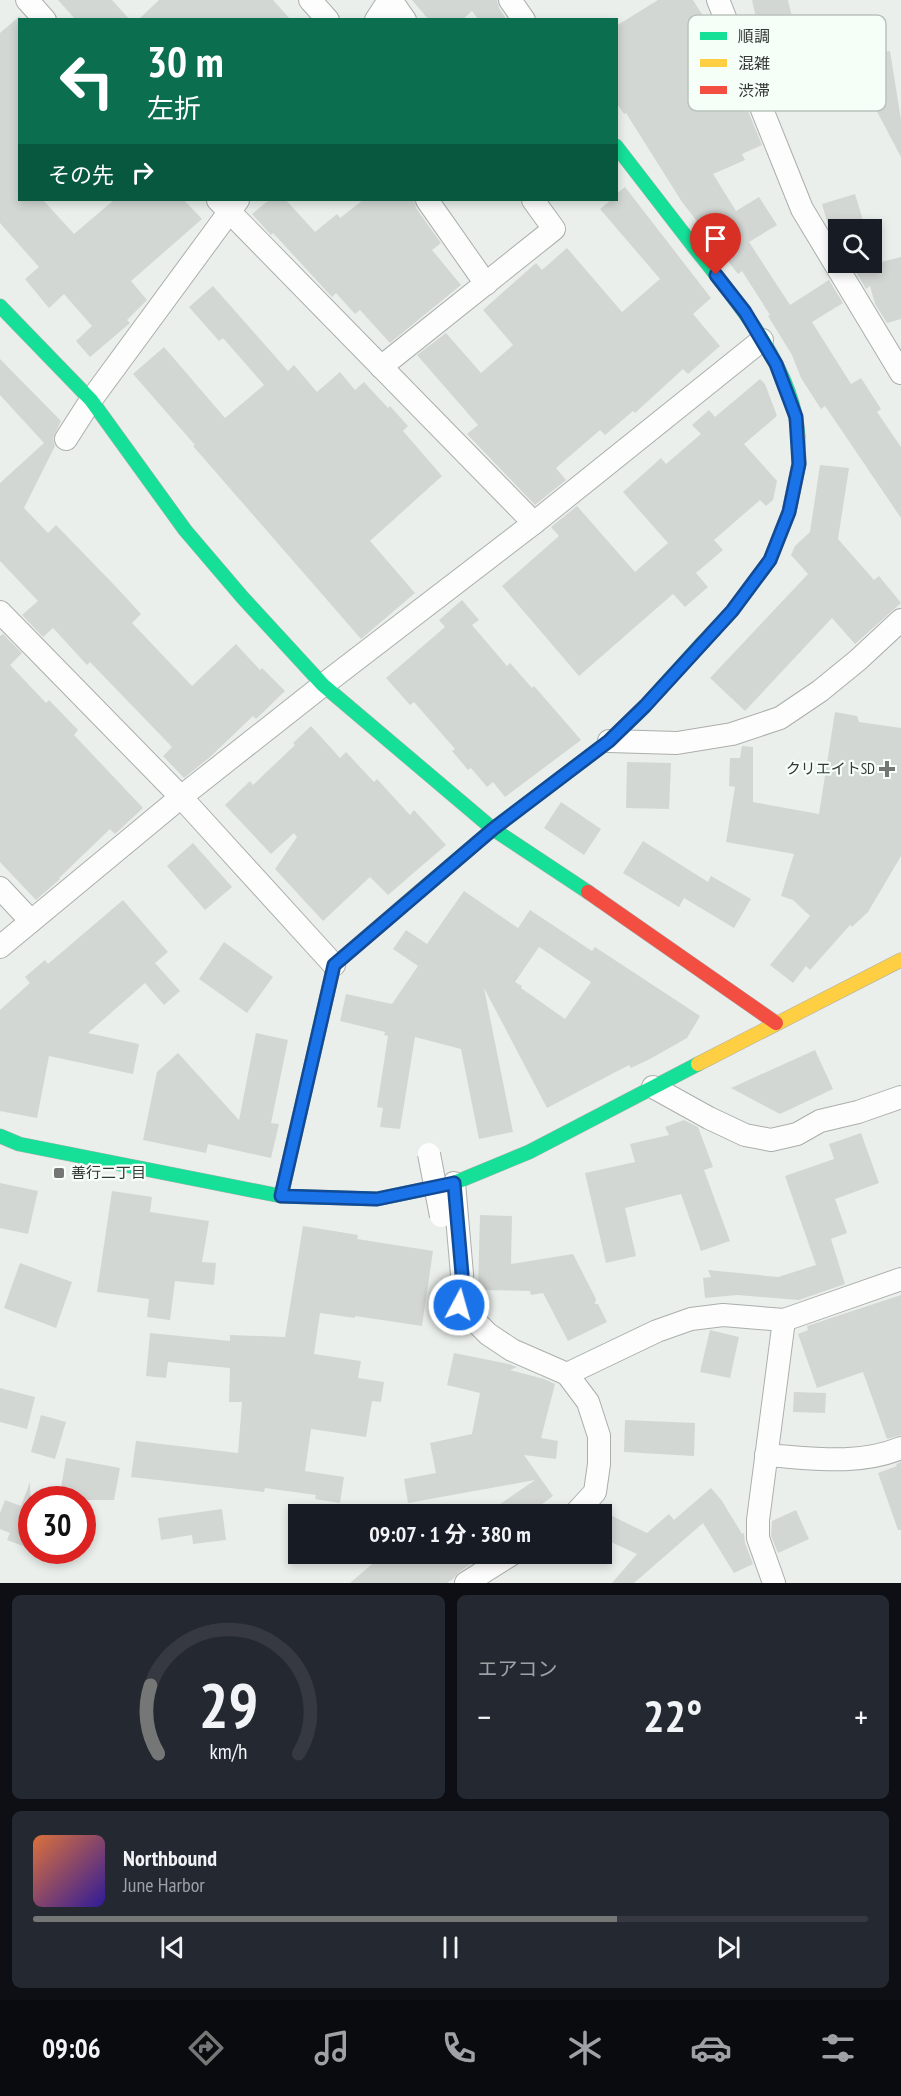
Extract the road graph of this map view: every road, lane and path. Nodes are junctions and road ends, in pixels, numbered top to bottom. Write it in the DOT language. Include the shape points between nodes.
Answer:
graph roads {
  1 [pos="27,0"];
  2 [pos="310,0"];
  3 [pos="390,0"];
  4 [pos="510,0"];
  5 [pos="718,0"];
  6 [pos="724,15"];
  7 [pos="43,18"];
  8 [pos="326,18"];
  9 [pos="377,18"];
  10 [pos="404,18"];
  11 [pos="523,18"];
  12 [pos="763,111"];
  13 [pos="618,149"];
  14 [pos="428,201"];
  15 [pos="534,201"];
  16 [pos="228,203"];
  17 [pos="486,284"];
  18 [pos="0,306"];
  19 [pos="762,340"];
  20 [pos="381,367"];
  21 [pos="901,373"];
  22 [pos="91,400"];
  23 [pos="66,439"];
  24 [pos="534,523"];
  25 [pos="0,612"];
  26 [pos="901,620"];
  27 [pos="323,685"];
  28 [pos="609,741"];
  29 [pos="181,797"];
  30 [pos="493,829"];
  31 [pos="0,888"];
  32 [pos="31,921"];
  33 [pos="901,944"];
  34 [pos="0,947"];
  35 [pos="896,963"];
  36 [pos="334,965"];
  37 [pos="776,1023"];
  38 [pos="653,1087"];
  39 [pos="900,1098"];
  40 [pos="0,1136"];
  41 [pos="437,1158"];
  42 [pos="454,1183"];
  43 [pos="281,1196"];
  44 [pos="441,1216"];
  45 [pos="901,1279"];
  46 [pos="784,1320"];
  47 [pos="567,1374"];
  48 [pos="901,1448"];
  49 [pos="766,1455"];
  50 [pos="584,1504"];
  51 [pos="496,1564"];
  52 [pos="466,1583"];
  53 [pos="774,1583"];
  1 -- 7 [label="street"];
  2 -- 8 [label="street"];
  3 -- 9 [label="street"];
  3 -- 10 [label="street"];
  4 -- 11 [label="street"];
  5 -- 6 [label="street"];
  12 -- 21 [label="street" via="802,209"];
  13 -- 19 [label="street" via="745,312"];
  14 -- 17 [label="street"];
  15 -- 17 [label="street" via="554,229"];
  16 -- 20 [label="street"];
  16 -- 22 [label="street"];
  17 -- 20 [label="street"];
  18 -- 22 [label="street"];
  19 -- 24 [label="street"];
  19 -- 28 [label="street" via="776,364 796,417 799,464 789,512 770,560 732,611"];
  20 -- 24 [label="street"];
  22 -- 23 [label="street"];
  22 -- 27 [label="street" via="185,530"];
  24 -- 27 [label="street"];
  25 -- 29 [label="street"];
  26 -- 28 [label="street" via="842,672 780,718 732,734 677,743"];
  27 -- 29 [label="street"];
  27 -- 30 [label="street"];
  28 -- 30 [label="street"];
  29 -- 32 [label="street"];
  29 -- 36 [label="street"];
  30 -- 36 [label="street"];
  30 -- 37 [label="street"];
  31 -- 32 [label="street"];
  32 -- 34 [label="street"];
  33 -- 35 [label="street"];
  35 -- 37 [label="street"];
  36 -- 43 [label="street"];
  37 -- 38 [label="street"];
  38 -- 39 [label="street" via="745,1135 771,1140"];
  38 -- 42 [label="street" via="529,1152"];
  40 -- 43 [label="street" via="19,1144"];
  41 -- 44 [label="street, bridge"];
  42 -- 43 [label="street" via="377,1199"];
  42 -- 47 [label="street" via="462,1274 459,1305 488,1334 512,1350"];
  45 -- 46 [label="street"];
  46 -- 47 [label="street" via="723,1315 691,1319"];
  46 -- 49 [label="street"];
  47 -- 50 [label="street" via="588,1402 599,1436 595,1492"];
  48 -- 49 [label="street" via="865,1458"];
  49 -- 53 [label="street" via="758,1538"];
  51 -- 52 [label="street"];
}
